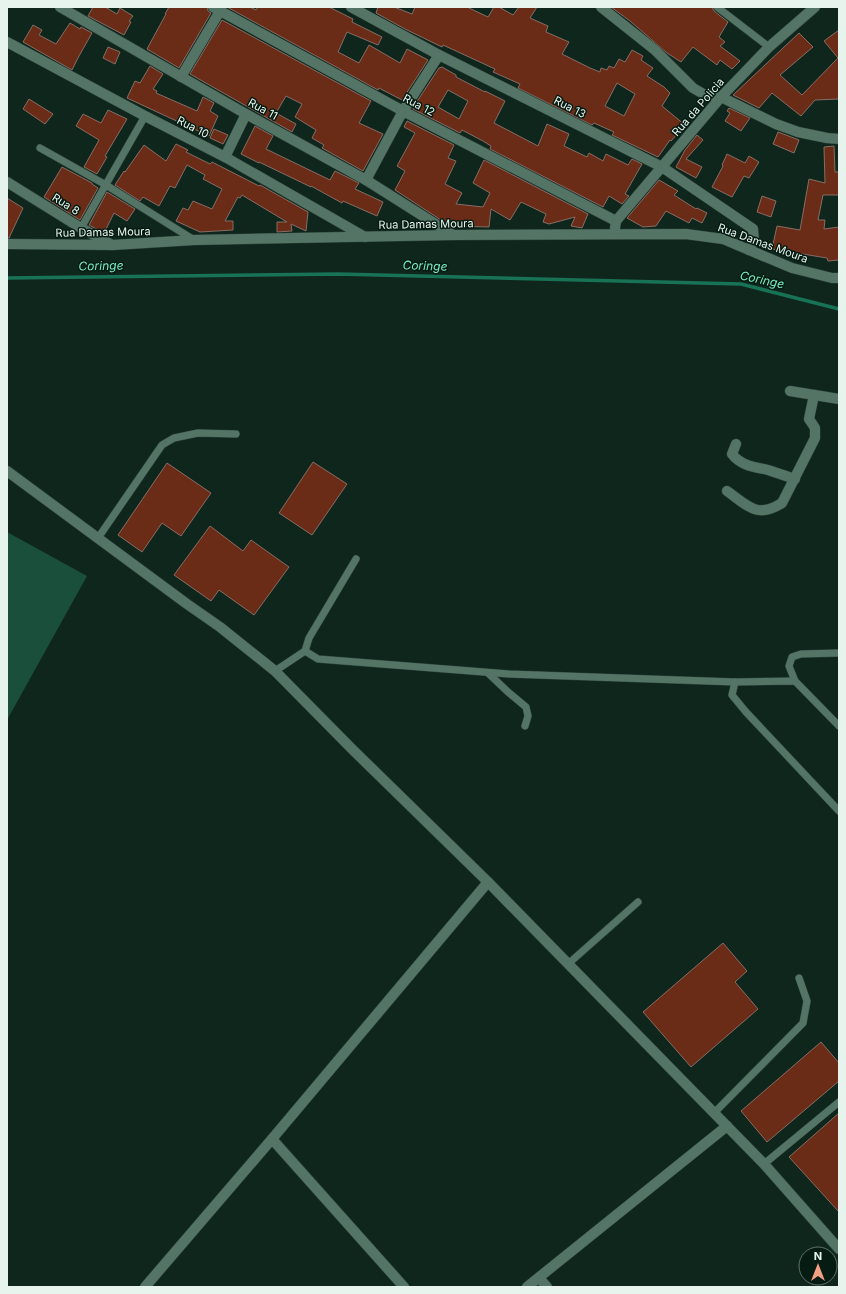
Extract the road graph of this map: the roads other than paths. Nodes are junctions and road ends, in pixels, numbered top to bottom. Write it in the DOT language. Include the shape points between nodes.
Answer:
graph roads {
  1 [pos="60,7"];
  2 [pos="352,7"];
  3 [pos="601,7"];
  4 [pos="717,7"];
  5 [pos="815,7"];
  6 [pos="216,9"];
  7 [pos="7,42"];
  8 [pos="769,47"];
  9 [pos="439,55"];
  10 [pos="181,77"];
  11 [pos="721,97"];
  12 [pos="403,111"];
  13 [pos="246,114"];
  14 [pos="145,116"];
  15 [pos="839,139"];
  16 [pos="40,148"];
  17 [pos="226,157"];
  18 [pos="662,167"];
  19 [pos="366,180"];
  20 [pos="7,182"];
  21 [pos="106,185"];
  22 [pos="616,221"];
  23 [pos="81,228"];
  24 [pos="614,234"];
  25 [pos="453,235"];
  26 [pos="366,238"];
  27 [pos="194,240"];
  28 [pos="8,244"];
  29 [pos="113,245"];
  30 [pos="749,250"];
  31 [pos="839,278"];
  32 [pos="790,391"];
  33 [pos="814,395"];
  34 [pos="839,399"];
  35 [pos="236,434"];
  36 [pos="736,444"];
  37 [pos="7,471"];
  38 [pos="795,479"];
  39 [pos="728,491"];
  40 [pos="98,538"];
  41 [pos="356,559"];
  42 [pos="305,651"];
  43 [pos="839,653"];
  44 [pos="275,671"];
  45 [pos="488,672"];
  46 [pos="795,681"];
  47 [pos="735,682"];
  48 [pos="525,726"];
  49 [pos="839,726"];
  50 [pos="839,811"];
  51 [pos="488,882"];
  52 [pos="638,902"];
  53 [pos="568,964"];
  54 [pos="799,978"];
  55 [pos="839,1102"];
  56 [pos="714,1113"];
  57 [pos="727,1126"];
  58 [pos="272,1139"];
  59 [pos="764,1164"];
  60 [pos="839,1249"];
  61 [pos="539,1278"];
  62 [pos="145,1287"];
  63 [pos="404,1287"];
  64 [pos="527,1287"];
  65 [pos="547,1287"];
  1 -- 10 [label="street, Rua 11"];
  2 -- 9 [label="street, Rua 13"];
  3 -- 11 [label="street" via="655,50 693,88 707,96"];
  4 -- 8 [label="lane"];
  5 -- 8 [label="street, Rua da Policia"];
  6 -- 10 [label="street"];
  6 -- 12 [label="street, Rua 12"];
  7 -- 14 [label="street, Rua 10"];
  8 -- 11 [label="street, Rua da Policia"];
  9 -- 12 [label="street"];
  9 -- 18 [label="street, Rua 13"];
  10 -- 13 [label="street, Rua 11"];
  11 -- 15 [label="street" via="798,132"];
  11 -- 18 [label="street, Rua da Policia"];
  12 -- 19 [label="street"];
  12 -- 22 [label="street, Rua 12"];
  13 -- 17 [label="street"];
  13 -- 19 [label="street, Rua 11"];
  14 -- 17 [label="street, Rua 10"];
  14 -- 21 [label="lane"];
  16 -- 21 [label="lane"];
  17 -- 26 [label="street, Rua 10"];
  18 -- 22 [label="street, Rua da Policia"];
  18 -- 30 [label="street, Rua 13" via="752,229 754,240"];
  19 -- 25 [label="street, Rua 11"];
  20 -- 23 [label="street, Rua 8"];
  21 -- 23 [label="lane"];
  21 -- 27 [label="lane"];
  22 -- 24 [label="street"];
  23 -- 29 [label="street, Rua 8"];
  24 -- 25 [label="street, Rua Damas Moura"];
  24 -- 30 [label="street, Rua Damas Moura" via="686,234 723,239"];
  25 -- 26 [label="street, Rua Damas Moura"];
  26 -- 27 [label="street, Rua Damas Moura"];
  27 -- 29 [label="street, Rua Damas Moura"];
  28 -- 29 [label="street, Rua Damas Moura"];
  30 -- 31 [label="street, Rua Damas Moura" via="792,268"];
  32 -- 33 [label="street"];
  33 -- 34 [label="street"];
  33 -- 38 [label="street" via="809,419 815,428 815,438"];
  35 -- 40 [label="lane" via="198,434 174,438 162,445"];
  36 -- 38 [label="street" via="732,454 736,459 752,468 768,470"];
  37 -- 40 [label="street"];
  38 -- 39 [label="street" via="782,504 772,510 751,508"];
  40 -- 44 [label="street" via="220,627"];
  41 -- 42 [label="lane" via="309,638"];
  42 -- 44 [label="lane"];
  42 -- 45 [label="lane" via="318,659"];
  43 -- 46 [label="lane" via="801,654 792,657 789,666"];
  44 -- 51 [label="street"];
  45 -- 47 [label="lane"];
  45 -- 48 [label="lane" via="526,707 528,716"];
  46 -- 47 [label="lane"];
  46 -- 49 [label="lane"];
  47 -- 50 [label="lane" via="732,695"];
  51 -- 53 [label="street"];
  51 -- 58 [label="street"];
  52 -- 53 [label="lane"];
  53 -- 56 [label="street"];
  54 -- 56 [label="lane" via="806,1001 803,1023"];
  55 -- 59 [label="lane"];
  56 -- 57 [label="street"];
  57 -- 59 [label="street"];
  57 -- 61 [label="street"];
  58 -- 62 [label="street"];
  58 -- 63 [label="street"];
  59 -- 60 [label="street"];
  61 -- 64 [label="street"];
  61 -- 65 [label="street"];
}
